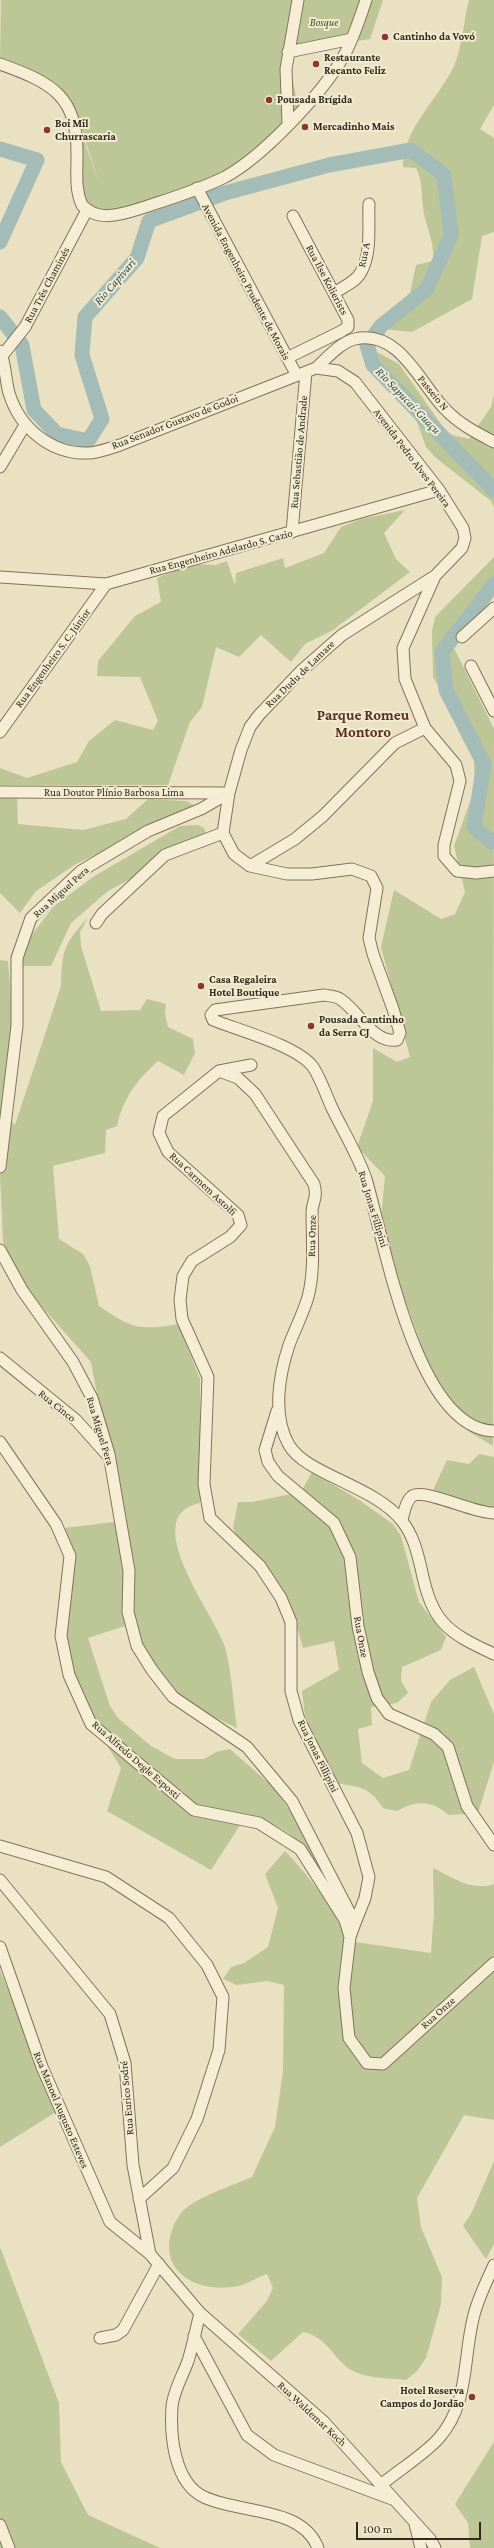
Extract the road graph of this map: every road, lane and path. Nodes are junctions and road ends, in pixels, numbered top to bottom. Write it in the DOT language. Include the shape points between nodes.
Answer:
graph roads {
  1 [pos="298,0"];
  2 [pos="366,0"];
  3 [pos="352,39"];
  4 [pos="288,52"];
  5 [pos="0,64"];
  6 [pos="288,123"];
  7 [pos="198,191"];
  8 [pos="369,204"];
  9 [pos="87,210"];
  10 [pos="293,216"];
  11 [pos="334,292"];
  12 [pos="1,354"];
  13 [pos="287,358"];
  14 [pos="306,371"];
  15 [pos="25,425"];
  16 [pos="494,442"];
  17 [pos="0,467"];
  18 [pos="439,490"];
  19 [pos="292,532"];
  20 [pos="435,576"];
  21 [pos="0,577"];
  22 [pos="106,584"];
  23 [pos="494,608"];
  24 [pos="462,637"];
  25 [pos="471,666"];
  26 [pos="494,711"];
  27 [pos="425,728"];
  28 [pos="0,732"];
  29 [pos="0,792"];
  30 [pos="229,793"];
  31 [pos="223,833"];
  32 [pos="250,866"];
  33 [pos="494,871"];
  34 [pos="96,923"];
  35 [pos="251,1065"];
  36 [pos="219,1071"];
  37 [pos="0,1167"];
  38 [pos="0,1250"];
  39 [pos="0,1358"];
  40 [pos="277,1411"];
  41 [pos="494,1431"];
  42 [pos="0,1442"];
  43 [pos="110,1459"];
  44 [pos="494,1512"];
  45 [pos="402,1520"];
  46 [pos="260,1566"];
  47 [pos="494,1654"];
  48 [pos="494,1845"];
  49 [pos="0,1846"];
  50 [pos="0,1880"];
  51 [pos="355,1923"];
  52 [pos="350,1937"];
  53 [pos="0,1947"];
  54 [pos="494,1963"];
  55 [pos="139,2199"];
  56 [pos="150,2254"];
  57 [pos="159,2264"];
  58 [pos="494,2265"];
  59 [pos="200,2313"];
  60 [pos="194,2336"];
  61 [pos="100,2338"];
  62 [pos="382,2484"];
  63 [pos="393,2499"];
  64 [pos="415,2524"];
  65 [pos="0,2525"];
  66 [pos="9,2548"];
  67 [pos="318,2548"];
  68 [pos="421,2548"];
  69 [pos="435,2548"];
  1 -- 4 [label="street"];
  2 -- 3 [label="street"];
  3 -- 4 [label="street"];
  3 -- 6 [label="street" via="342,59 322,86"];
  4 -- 6 [label="street"];
  5 -- 9 [label="street" via="45,82 64,99 73,118 77,138 76,178 79,198"];
  6 -- 7 [label="street" via="273,141 245,164"];
  7 -- 9 [label="street" via="117,215 105,216"];
  7 -- 13 [label="street, Avenida Engenheiro Prudente de Morais"];
  8 -- 11 [label="street, Rua A" via="368,250 362,272 353,281"];
  9 -- 12 [label="street, Rua Três Chaminés" via="25,327"];
  10 -- 11 [label="street, Rua Ilse Kolierists"];
  11 -- 13 [label="street, Rua Ilse Kolierists" via="348,320 348,327"];
  12 -- 15 [label="street, Rua Senador Gustavo de Godoi" via="9,393"];
  13 -- 14 [label="street, Avenida Engenheiro Prudente de Morais"];
  14 -- 15 [label="street, Rua Senador Gustavo de Godoi" via="120,446 91,453 63,451 42,440"];
  14 -- 16 [label="street, Passeio N" via="355,339 376,339 395,349 460,424"];
  14 -- 18 [label="street, Avenida Pedro Alves Pereira" via="338,371 355,382"];
  14 -- 19 [label="street, Rua Sebastião de Andrade"];
  15 -- 17 [label="street"];
  18 -- 19 [label="street, Rua Engenheiro Adelardo S. Cazio"];
  18 -- 20 [label="street, Avenida Pedro Alves Pereira" via="463,528 465,538 462,548"];
  19 -- 22 [label="street, Rua Engenheiro Adelardo S. Cazio"];
  20 -- 27 [label="street, Avenida Pedro Alves Pereira" via="403,648 402,664 405,679"];
  20 -- 30 [label="street, Rua Dudu de Lamare" via="342,635 300,671 250,727"];
  21 -- 22 [label="street, Rua Engenheiro Adelardo S. Cazio"];
  22 -- 28 [label="street, Rua Engenheiro S. C. Júnior"];
  23 -- 24 [label="street"];
  25 -- 26 [label="street"];
  27 -- 32 [label="street" via="395,743 323,816 295,839"];
  27 -- 33 [label="street, Avenida Pedro Alves Pereira" via="456,765 460,782 444,845 444,856 457,871"];
  29 -- 30 [label="street, Rua Doutor Plínio Barbosa Lima"];
  30 -- 31 [label="street, Rua Dudu de Lamare"];
  30 -- 37 [label="street, Rua Miguel Pera" via="201,809 148,831 81,871 31,918 17,958 17,1026"];
  31 -- 32 [label="street" via="234,854"];
  31 -- 34 [label="street" via="165,855 102,914"];
  32 -- 41 [label="street, Rua Jonas Fillipini" via="287,874 352,869 371,876 376,888 370,938 400,1033 397,1040 390,1041 378,1035 339,998 324,995 215,1010 211,1015 213,1020 298,1053 313,1067 365,1177 397,1300 421,1364 448,1404 469,1424"];
  35 -- 36 [label="street, Rua Carmem Astolfi"];
  36 -- 40 [label="street, Rua Onze" via="238,1078 255,1094 314,1184 317,1195 312,1210 312,1267 308,1297 289,1347"];
  36 -- 46 [label="street, Rua Carmem Astolfi" via="163,1116 159,1133 168,1152 238,1215 241,1225 230,1237 192,1261 183,1276 180,1300 182,1319 208,1378 204,1484 210,1518"];
  38 -- 43 [label="street, Rua Miguel Pera" via="22,1290 73,1362 92,1398"];
  39 -- 43 [label="street, Rua Cinco" via="76,1420"];
  40 -- 45 [label="street, Rua Onze" via="288,1445 299,1459 362,1489"];
  40 -- 48 [label="street, Rua Onze" via="265,1450 268,1462 278,1476 334,1522 350,1557 358,1626 368,1672 377,1698 389,1714 434,1734 448,1747 467,1806"];
  42 -- 52 [label="street, Rua Alfredo Degle Esposti" via="56,1524 70,1556 61,1636 69,1675 91,1724 194,1810 259,1823 300,1849 345,1920"];
  43 -- 51 [label="street, Rua Miguel Pera" via="129,1570 128,1612 137,1646 174,1697 247,1747 292,1801"];
  44 -- 45 [label="street" via="484,1513 422,1493 408,1500"];
  45 -- 47 [label="street" via="417,1550 426,1595 433,1611 447,1628 458,1636"];
  46 -- 51 [label="street, Rua Jonas Fillipini" via="281,1598 291,1622 291,1691 299,1720 357,1833 369,1877 365,1898"];
  49 -- 55 [label="street" via="106,1877 169,1918 207,1965 223,1997 219,2050 197,2119 174,2168"];
  50 -- 55 [label="street, Rua Eurico Sodré" via="110,2014 125,2063 133,2165"];
  51 -- 52 [label="street, Rua Jonas Fillipini"];
  52 -- 54 [label="street, Rua Onze" via="344,1988 349,2038 367,2063 383,2064"];
  53 -- 56 [label="street, Rua Manoel Augusto Esteves" via="42,2067 110,2222"];
  55 -- 56 [label="street, Rua Eurico Sodré"];
  56 -- 57 [label="street"];
  57 -- 59 [label="street"];
  57 -- 61 [label="street" via="123,2330 116,2335"];
  58 -- 62 [label="street" via="478,2300 463,2391 451,2422 439,2439"];
  59 -- 60 [label="street"];
  59 -- 62 [label="street, Rua Waldemar Koch" via="324,2422"];
  60 -- 63 [label="street" via="246,2435 274,2455"];
  60 -- 67 [label="street" via="172,2405 175,2454 184,2478 203,2497 299,2523 315,2539"];
  62 -- 63 [label="street, Rua Waldemar Koch"];
  63 -- 64 [label="street, Rua Waldemar Koch"];
  64 -- 68 [label="street"];
  64 -- 69 [label="street, Rua Waldemar Koch"];
  65 -- 66 [label="street"];
}
